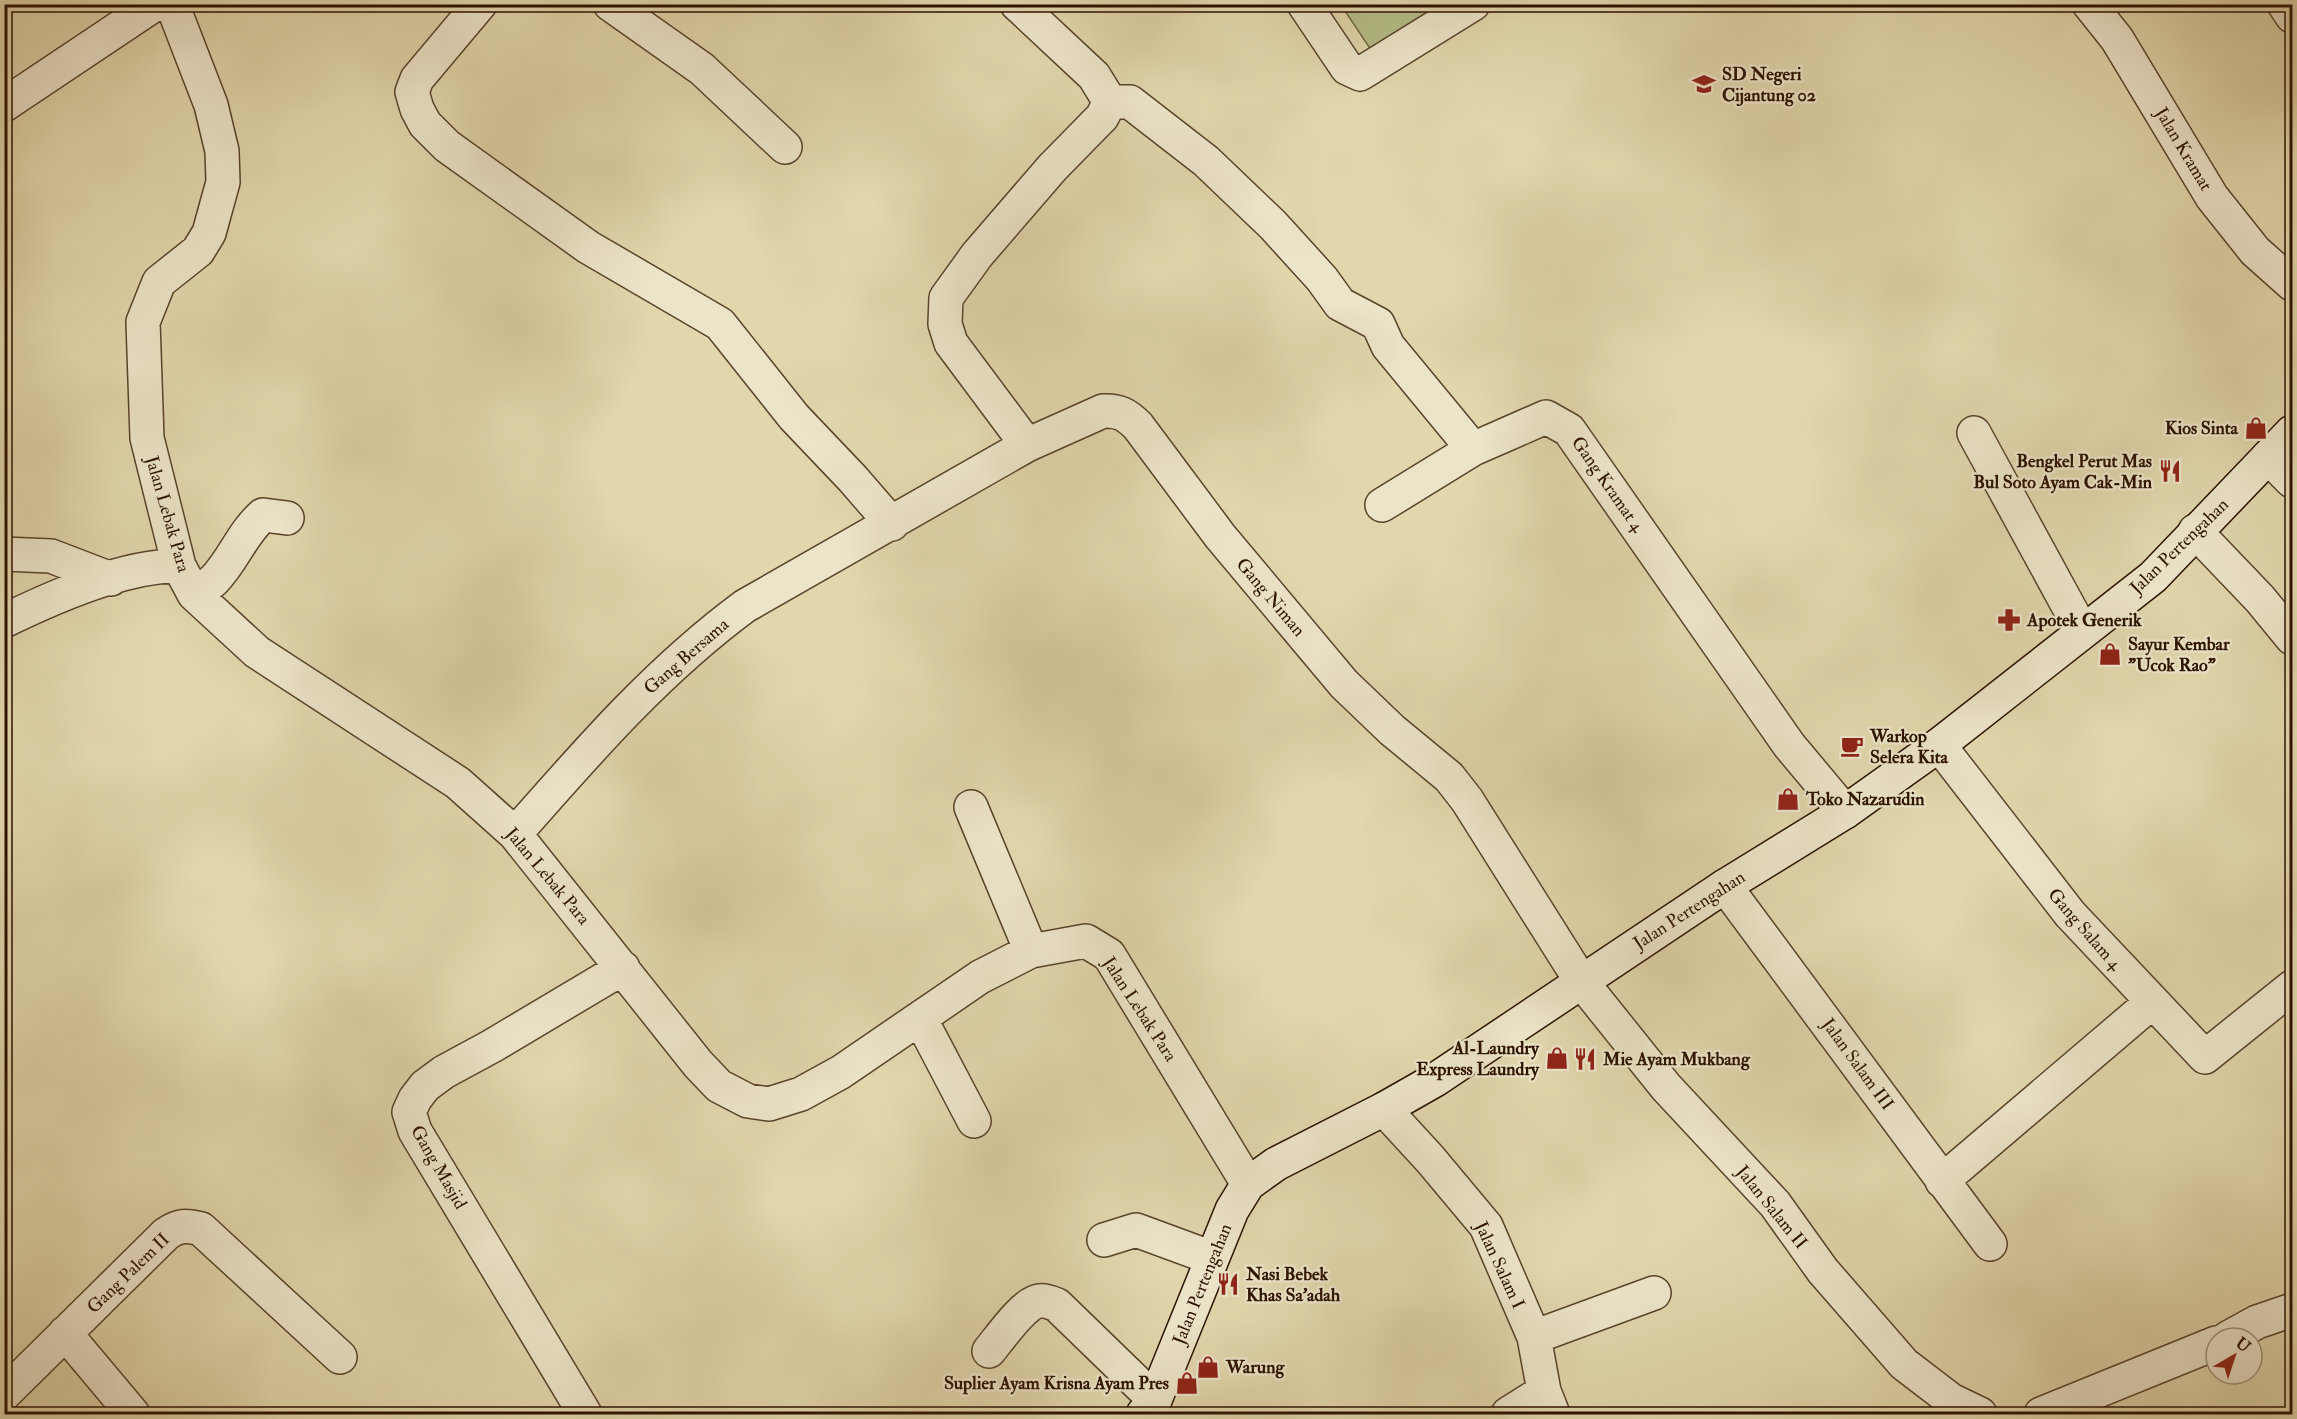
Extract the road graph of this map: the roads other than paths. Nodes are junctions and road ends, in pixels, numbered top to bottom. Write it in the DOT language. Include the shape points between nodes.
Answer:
graph roads {
  1 [pos="155,4"];
  2 [pos="172,4"];
  3 [pos="480,4"];
  4 [pos="610,4"];
  5 [pos="1017,4"];
  6 [pos="1304,4"];
  7 [pos="1473,4"];
  8 [pos="2089,4"];
  9 [pos="2284,4"];
  10 [pos="2292,16"];
  11 [pos="1110,102"];
  12 [pos="4,105"];
  13 [pos="785,147"];
  14 [pos="2292,284"];
  15 [pos="2292,432"];
  16 [pos="1974,433"];
  17 [pos="1027,445"];
  18 [pos="1473,449"];
  19 [pos="2268,457"];
  20 [pos="2292,481"];
  21 [pos="1382,505"];
  22 [pos="287,518"];
  23 [pos="892,524"];
  24 [pos="2195,531"];
  25 [pos="4,554"];
  26 [pos="111,579"];
  27 [pos="186,580"];
  28 [pos="4,621"];
  29 [pos="2082,631"];
  30 [pos="2292,638"];
  31 [pos="1939,746"];
  32 [pos="971,807"];
  33 [pos="1845,812"];
  34 [pos="515,834"];
  35 [pos="1725,885"];
  36 [pos="1031,951"];
  37 [pos="623,968"];
  38 [pos="1581,981"];
  39 [pos="2292,987"];
  40 [pos="2152,1002"];
  41 [pos="920,1018"];
  42 [pos="1384,1109"];
  43 [pos="974,1121"];
  44 [pos="1942,1181"];
  45 [pos="1248,1184"];
  46 [pos="1104,1240"];
  47 [pos="1990,1244"];
  48 [pos="1212,1258"];
  49 [pos="1654,1293"];
  50 [pos="2292,1308"];
  51 [pos="2250,1326"];
  52 [pos="65,1333"];
  53 [pos="1534,1337"];
  54 [pos="2204,1348"];
  55 [pos="989,1351"];
  56 [pos="339,1357"];
  57 [pos="4,1394"];
  58 [pos="1549,1403"];
  59 [pos="1149,1407"];
  60 [pos="134,1414"];
  61 [pos="585,1414"];
  62 [pos="1508,1414"];
  63 [pos="1975,1414"];
  64 [pos="2041,1414"];
  1 -- 12 [label="street"];
  2 -- 27 [label="street, Jalan Lebak Para" via="211,105 222,151 223,182 209,233 198,251 159,282 143,322 147,438"];
  3 -- 23 [label="street" via="417,79 412,92 424,124 447,147 588,248 720,324 794,417"];
  4 -- 13 [label="street" via="702,69"];
  5 -- 11 [label="street" via="1094,76"];
  6 -- 7 [label="street" via="1347,68 1360,74"];
  8 -- 14 [label="street, Jalan Kramat" via="2117,39 2212,197 2255,250"];
  9 -- 10 [label="street"];
  11 -- 17 [label="street" via="1102,117 976,255 946,298 945,324 951,343"];
  11 -- 18 [label="street" via="1130,102 1206,161 1274,225 1340,304 1378,324 1388,346"];
  15 -- 19 [label="street, Jalan Pertengahan"];
  16 -- 29 [label="street"];
  17 -- 23 [label="street, Gang Niman"];
  17 -- 38 [label="street, Gang Niman" via="1103,411 1116,410 1128,416 1220,536 1344,684 1449,777"];
  18 -- 21 [label="street"];
  18 -- 33 [label="street, Gang Kramat 4" via="1546,417 1569,430 1789,745"];
  19 -- 20 [label="street"];
  19 -- 24 [label="street, Jalan Pertengahan"];
  22 -- 27 [label="street" via="263,515 252,524 212,582"];
  23 -- 34 [label="street, Gang Bersama" via="745,606 709,633 610,727"];
  24 -- 29 [label="street, Jalan Pertengahan" via="2152,577"];
  24 -- 30 [label="street"];
  25 -- 26 [label="street" via="51,556"];
  26 -- 27 [label="street" via="161,566"];
  26 -- 28 [label="street" via="73,589"];
  27 -- 34 [label="street, Jalan Lebak Para" via="257,652 458,783"];
  29 -- 31 [label="street, Jalan Pertengahan"];
  31 -- 33 [label="street, Jalan Pertengahan"];
  31 -- 40 [label="street, Gang Salam 4" via="2070,914"];
  32 -- 36 [label="street"];
  33 -- 35 [label="street, Jalan Pertengahan"];
  34 -- 37 [label="street, Jalan Lebak Para"];
  35 -- 38 [label="street, Jalan Pertengahan"];
  35 -- 44 [label="street, Jalan Salam III"];
  36 -- 41 [label="street, Jalan Lebak Para" via="980,977"];
  36 -- 45 [label="street, Jalan Lebak Para" via="1086,941 1109,955"];
  37 -- 41 [label="street, Jalan Lebak Para" via="698,1065 719,1086 748,1101 769,1104 801,1094"];
  37 -- 61 [label="street, Gang Masjid" via="444,1072 425,1086 409,1112 415,1131"];
  38 -- 42 [label="street, Jalan Pertengahan" via="1435,1080"];
  38 -- 63 [label="street, Jalan Salam II" via="1666,1087 1775,1204 1823,1271 1904,1364"];
  39 -- 40 [label="street, Gang Salam 4" via="2205,1057"];
  40 -- 44 [label="street"];
  41 -- 43 [label="street"];
  42 -- 45 [label="street, Jalan Pertengahan" via="1276,1164"];
  42 -- 53 [label="street, Jalan Salam I" via="1486,1226"];
  44 -- 47 [label="street, Jalan Salam III"];
  45 -- 48 [label="street, Jalan Pertengahan" via="1232,1210"];
  46 -- 48 [label="street" via="1136,1230"];
  48 -- 59 [label="street, Jalan Pertengahan"];
  49 -- 53 [label="street"];
  50 -- 51 [label="street"];
  52 -- 56 [label="street, Gang Palem II" via="166,1234 178,1226 190,1226 201,1229"];
  52 -- 57 [label="street, Gang Palem II"];
  52 -- 60 [label="street"];
  53 -- 58 [label="street, Jalan Salam I"];
  54 -- 64 [label="street"];
  55 -- 59 [label="street" via="1028,1306 1037,1301 1058,1305"];
  58 -- 62 [label="street"];
}
